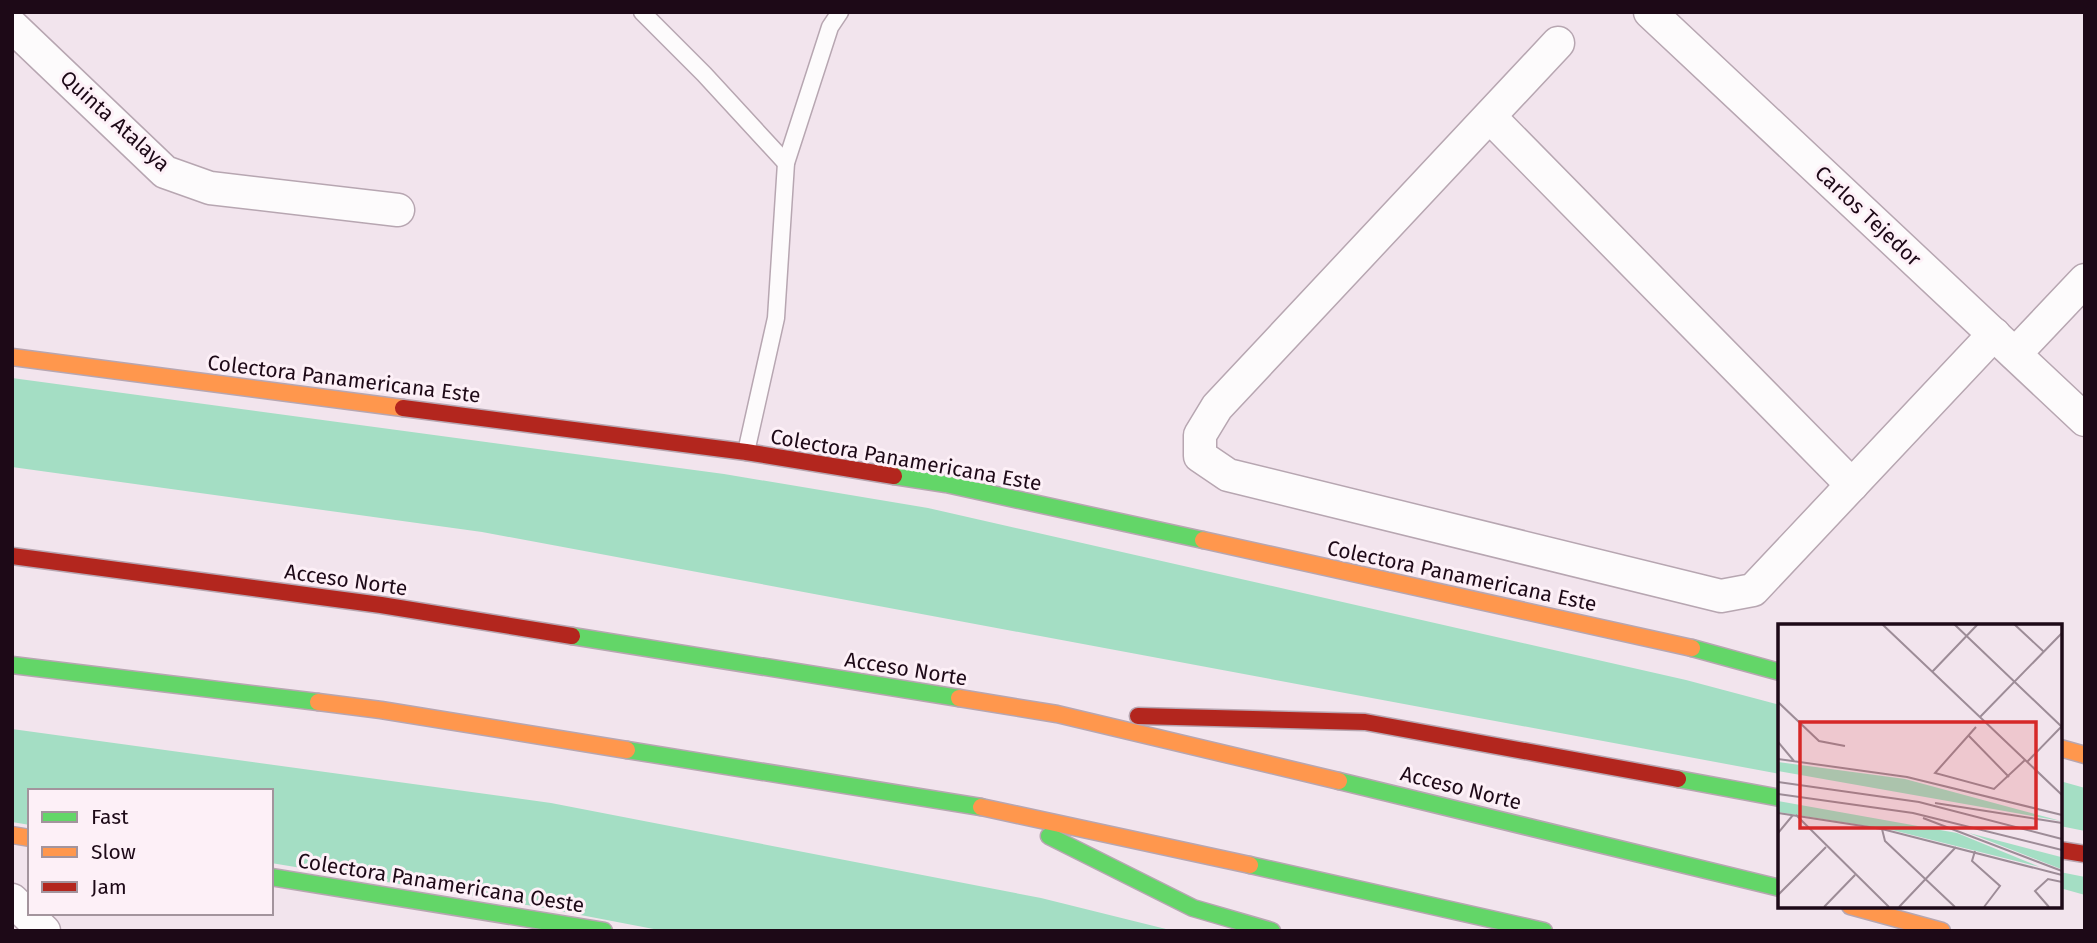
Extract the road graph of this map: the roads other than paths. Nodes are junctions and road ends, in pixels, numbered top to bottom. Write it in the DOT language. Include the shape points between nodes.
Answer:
graph roads {
  1 [pos="642,12"];
  2 [pos="840,12"];
  3 [pos="1650,12"];
  4 [pos="12,26"];
  5 [pos="1558,43"];
  6 [pos="1489,117"];
  7 [pos="786,163"];
  8 [pos="398,210"];
  9 [pos="2085,280"];
  10 [pos="2004,344"];
  11 [pos="12,357"];
  12 [pos="2085,420"];
  13 [pos="746,452"];
  14 [pos="1852,485"];
  15 [pos="12,556"];
  16 [pos="12,665"];
  17 [pos="1778,671"];
  18 [pos="1057,714"];
  19 [pos="2062,749"];
  20 [pos="2085,755"];
  21 [pos="1778,798"];
  22 [pos="997,810"];
  23 [pos="2062,850"];
  24 [pos="2085,854"];
  25 [pos="273,877"];
  26 [pos="1778,888"];
  27 [pos="12,900"];
  28 [pos="1857,908"];
  29 [pos="44,931"];
  30 [pos="604,931"];
  31 [pos="1272,931"];
  32 [pos="1544,931"];
  33 [pos="1942,931"];
  1 -- 7 [label="lane"];
  2 -- 7 [label="lane" via="830,27"];
  3 -- 10 [label="street, Carlos Tejedor"];
  4 -- 8 [label="street, Quinta Atalaya" via="165,172 210,188"];
  5 -- 6 [label="street"];
  6 -- 14 [label="street"];
  6 -- 14 [label="street" via="1217,407 1200,435 1200,456 1228,475 1721,596 1753,590"];
  7 -- 13 [label="lane" via="776,318"];
  9 -- 10 [label="street"];
  10 -- 12 [label="street, Carlos Tejedor"];
  10 -- 14 [label="street"];
  11 -- 13 [label="main road, Colectora Panamericana Este"];
  13 -- 17 [label="main road, Colectora Panamericana Este" via="946,484 1672,643"];
  15 -- 18 [label="main road, Acceso Norte" via="381,606"];
  16 -- 22 [label="main road" via="381,710"];
  18 -- 21 [label="main road" via="1365,722"];
  18 -- 26 [label="main road, Acceso Norte"];
  19 -- 20 [label="main road"];
  22 -- 31 [label="main road" via="1194,908"];
  22 -- 32 [label="main road"];
  23 -- 24 [label="main road"];
  25 -- 30 [label="main road, Colectora Panamericana Oeste"];
  27 -- 29 [label="street"];
  28 -- 33 [label="main road"];
}
